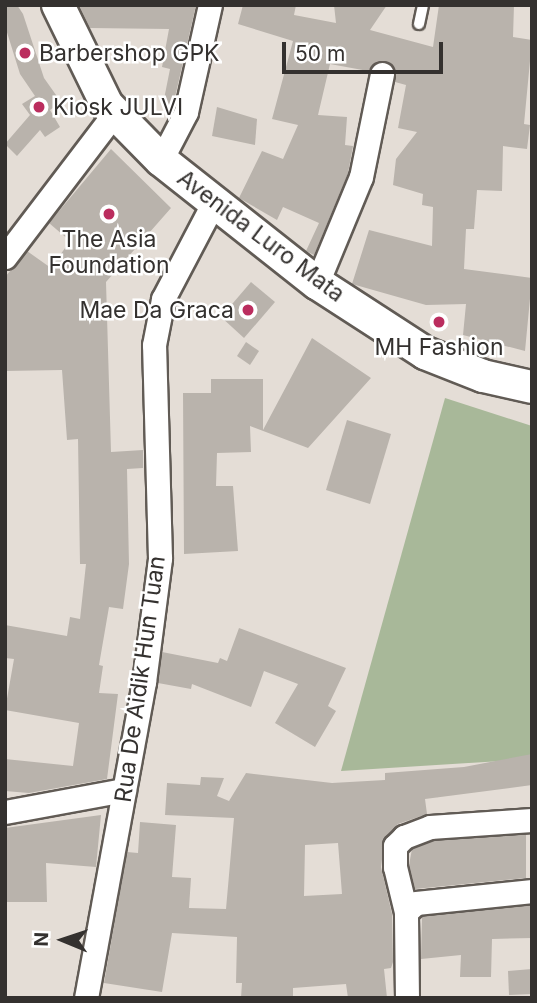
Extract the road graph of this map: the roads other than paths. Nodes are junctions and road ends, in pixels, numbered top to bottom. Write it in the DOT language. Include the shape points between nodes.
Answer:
graph roads {
  1 [pos="58,5"];
  2 [pos="210,5"];
  3 [pos="423,5"];
  4 [pos="419,24"];
  5 [pos="382,74"];
  6 [pos="114,114"];
  7 [pos="161,160"];
  8 [pos="214,202"];
  9 [pos="5,257"];
  10 [pos="317,283"];
  11 [pos="532,387"];
  12 [pos="124,790"];
  13 [pos="5,812"];
  14 [pos="532,820"];
  15 [pos="532,891"];
  16 [pos="406,912"];
  17 [pos="86,998"];
  18 [pos="407,998"];
  1 -- 6 [label="main road, Avenida Luro Mata"];
  2 -- 7 [label="street" via="186,112"];
  3 -- 4 [label="lane"];
  5 -- 10 [label="street" via="361,177"];
  6 -- 7 [label="main road, Avenida Luro Mata"];
  6 -- 9 [label="street"];
  7 -- 8 [label="main road, Avenida Luro Mata"];
  8 -- 10 [label="main road, Avenida Luro Mata"];
  8 -- 12 [label="street, Rua De Aidik Hun Tuan" via="163,299 154,345 160,558"];
  10 -- 11 [label="main road, Avenida Luro Mata" via="425,353 483,376"];
  12 -- 13 [label="street"];
  12 -- 17 [label="street, Rua De Aidik Hun Tuan"];
  14 -- 16 [label="street" via="430,827 404,837 395,846 395,867"];
  15 -- 16 [label="street" via="416,904"];
  16 -- 18 [label="street"];
}
